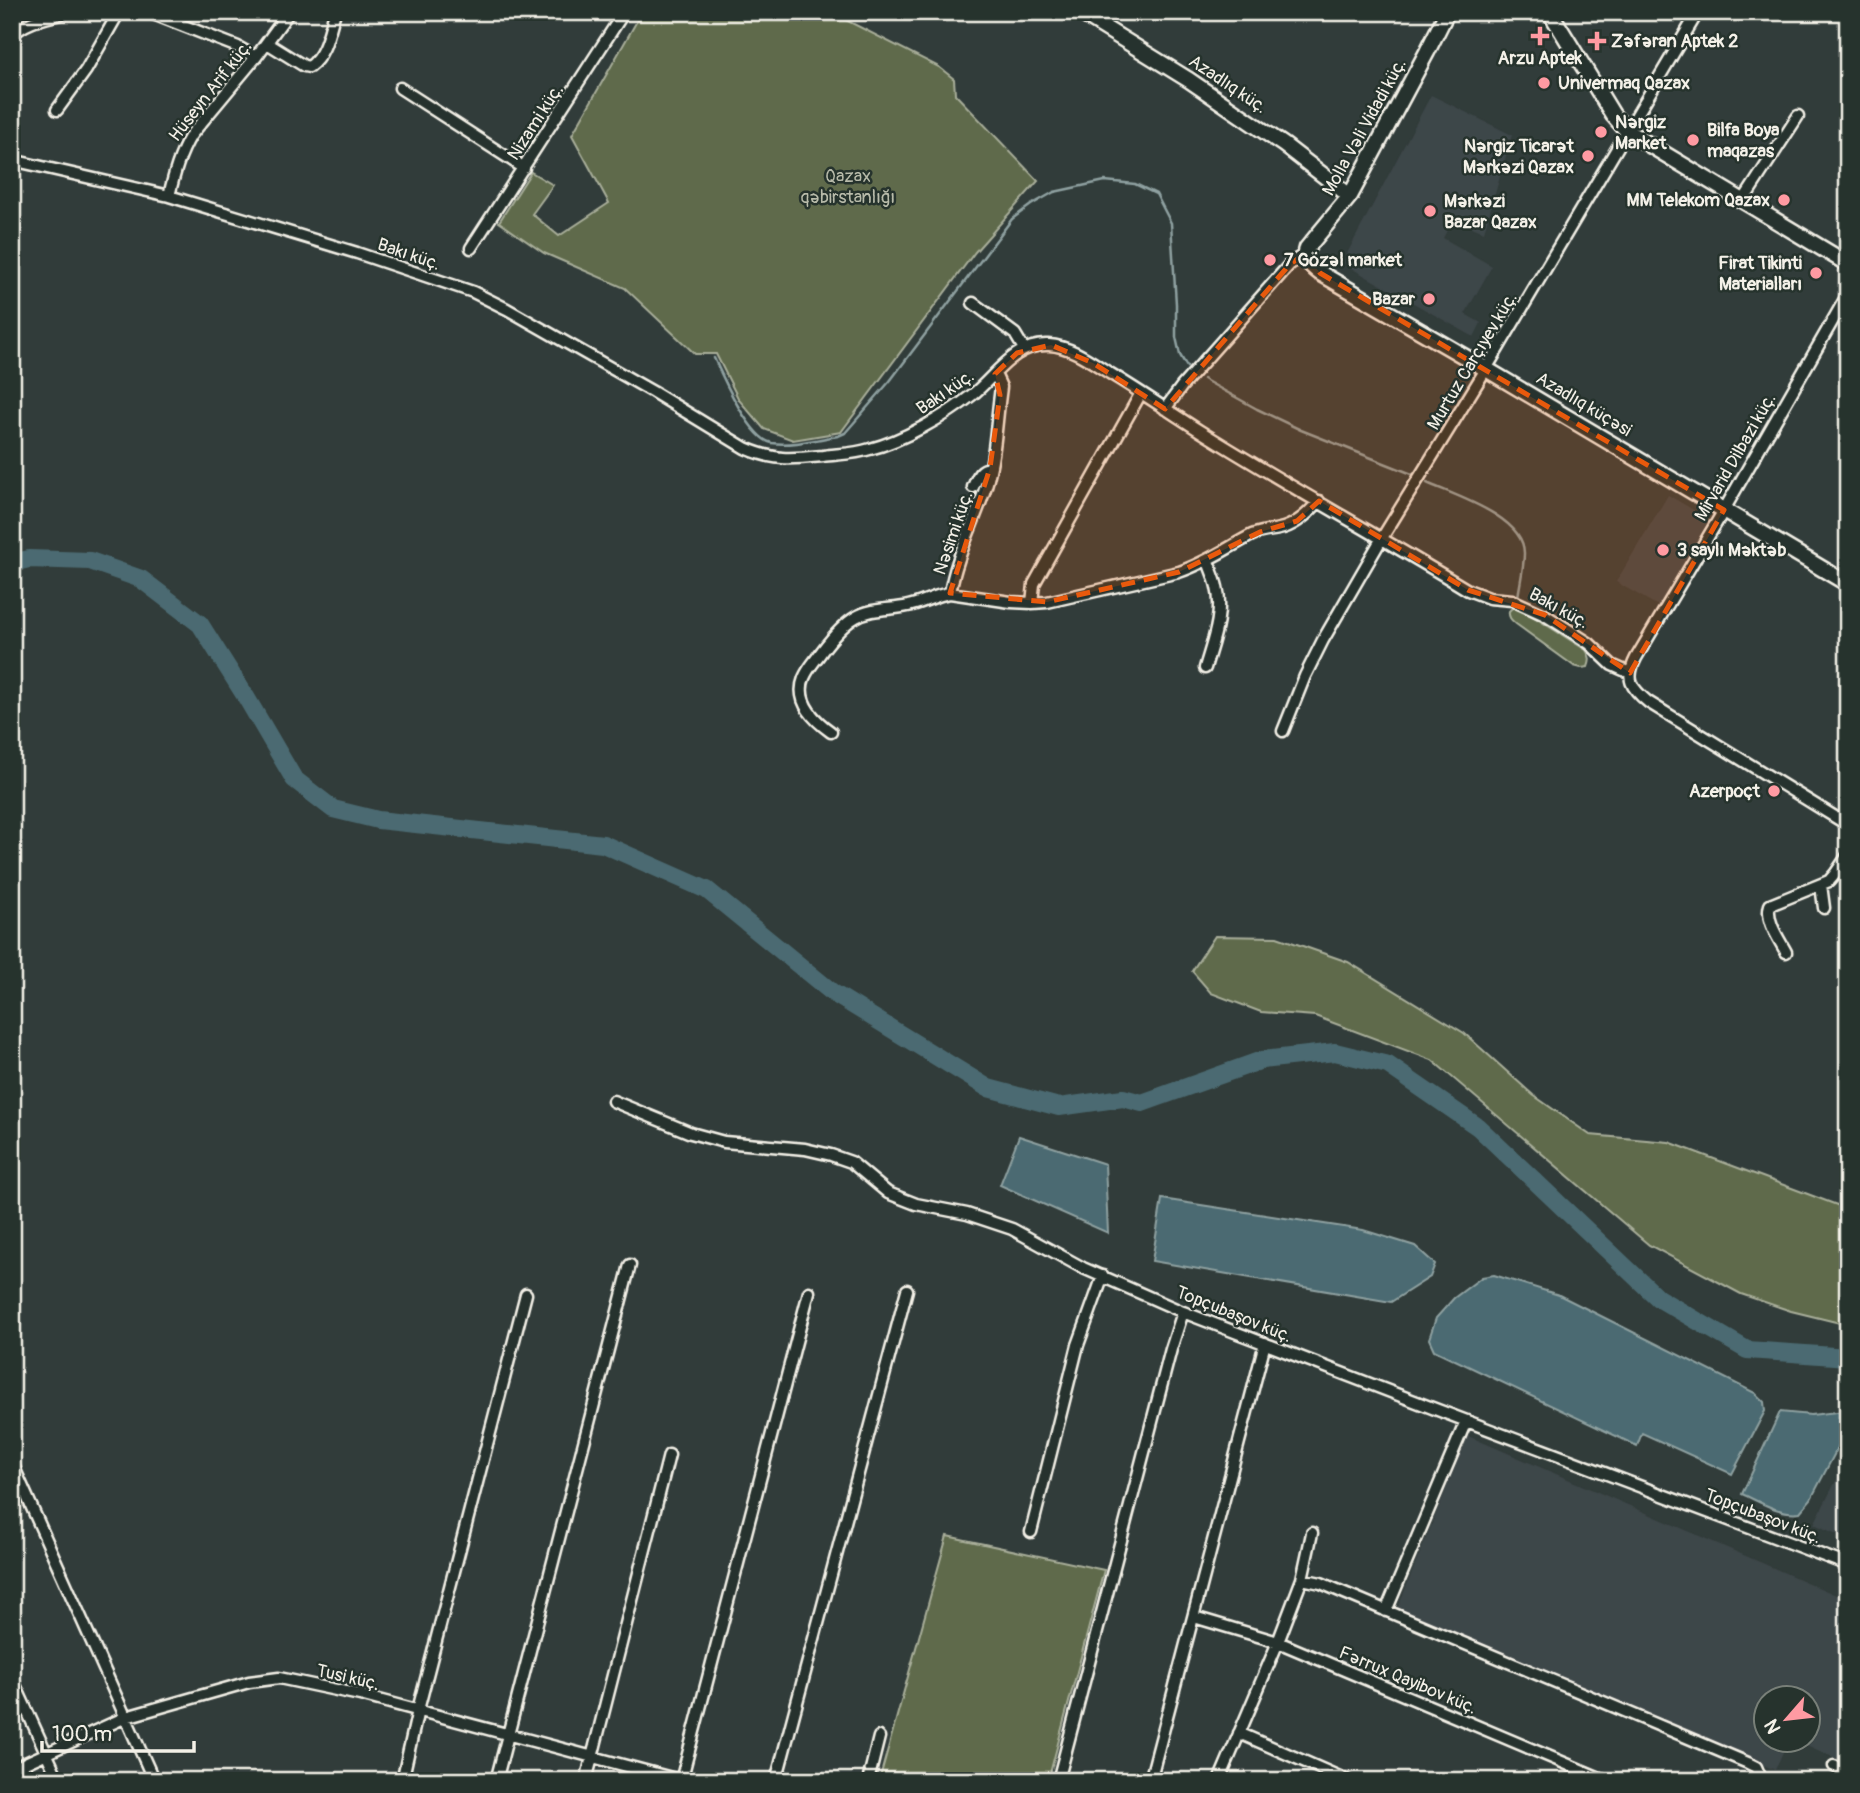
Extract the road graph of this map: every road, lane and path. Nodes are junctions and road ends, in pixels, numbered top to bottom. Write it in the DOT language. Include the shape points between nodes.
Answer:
graph roads {
  1 [pos="67,12"];
  2 [pos="118,12"];
  3 [pos="148,12"];
  4 [pos="289,12"];
  5 [pos="335,12"];
  6 [pos="624,12"];
  7 [pos="1079,12"];
  8 [pos="1447,12"];
  9 [pos="1550,12"];
  10 [pos="1698,12"];
  11 [pos="12,35"];
  12 [pos="267,43"];
  13 [pos="256,57"];
  14 [pos="400,88"];
  15 [pos="57,110"];
  16 [pos="1798,116"];
  17 [pos="1628,132"];
  18 [pos="12,160"];
  19 [pos="524,168"];
  20 [pos="169,196"];
  21 [pos="1350,196"];
  22 [pos="1743,201"];
  23 [pos="471,248"];
  24 [pos="1305,254"];
  25 [pos="1848,264"];
  26 [pos="1848,293"];
  27 [pos="973,303"];
  28 [pos="1024,349"];
  29 [pos="1486,369"];
  30 [pos="995,374"];
  31 [pos="1141,393"];
  32 [pos="1165,409"];
  33 [pos="990,468"];
  34 [pos="973,487"];
  35 [pos="1318,501"];
  36 [pos="1724,510"];
  37 [pos="1382,538"];
  38 [pos="1208,561"];
  39 [pos="1848,584"];
  40 [pos="950,593"];
  41 [pos="1032,603"];
  42 [pos="1205,668"];
  43 [pos="1630,673"];
  44 [pos="1283,731"];
  45 [pos="831,732"];
  46 [pos="1848,825"];
  47 [pos="1848,855"];
  48 [pos="1821,885"];
  49 [pos="1824,908"];
  50 [pos="1786,952"];
  51 [pos="613,1101"];
  52 [pos="630,1265"];
  53 [pos="1102,1276"];
  54 [pos="908,1290"];
  55 [pos="809,1292"];
  56 [pos="526,1294"];
  57 [pos="1183,1312"];
  58 [pos="1265,1343"];
  59 [pos="1466,1421"];
  60 [pos="669,1455"];
  61 [pos="12,1463"];
  62 [pos="1031,1532"];
  63 [pos="1312,1533"];
  64 [pos="1848,1565"];
  65 [pos="1302,1579"];
  66 [pos="1386,1611"];
  67 [pos="1194,1617"];
  68 [pos="1278,1642"];
  69 [pos="12,1678"];
  70 [pos="418,1710"];
  71 [pos="127,1717"];
  72 [pos="1239,1733"];
  73 [pos="509,1734"];
  74 [pos="879,1737"];
  75 [pos="46,1753"];
  76 [pos="592,1756"];
  77 [pos="1834,1766"];
  78 [pos="12,1769"];
  79 [pos="1848,1772"];
  80 [pos="59,1781"];
  81 [pos="154,1781"];
  82 [pos="402,1781"];
  83 [pos="496,1781"];
  84 [pos="586,1781"];
  85 [pos="682,1781"];
  86 [pos="776,1781"];
  87 [pos="868,1781"];
  88 [pos="1058,1781"];
  89 [pos="1150,1781"];
  90 [pos="1219,1781"];
  91 [pos="1349,1781"];
  92 [pos="1607,1781"];
  93 [pos="1762,1781"];
  1 -- 11 [label="street" via="27,24"];
  2 -- 15 [label="street"];
  3 -- 13 [label="street"];
  4 -- 12 [label="street, Hüseyn Arif küç."];
  5 -- 12 [label="street" via="325,45 309,67"];
  6 -- 19 [label="street, Nizami küç."];
  7 -- 21 [label="street, Azadlıq küç." via="1189,80"];
  8 -- 21 [label="street, Molla Vəli Vidadi küç."];
  9 -- 17 [label="street"];
  10 -- 17 [label="street, Murtuz Carçıyev küç."];
  12 -- 13 [label="street, Hüseyn Arif küç."];
  13 -- 20 [label="street, Hüseyn Arif küç." via="191,135"];
  14 -- 19 [label="street"];
  16 -- 22 [label="street"];
  17 -- 22 [label="street"];
  17 -- 29 [label="street, Murtuz Carçıyev küç."];
  18 -- 20 [label="street, Bakı küç."];
  19 -- 23 [label="street, Nizami küç."];
  20 -- 30 [label="street, Bakı küç." via="473,292 745,448 775,458 881,446 953,409"];
  21 -- 24 [label="street, Molla Vəli Vidadi küç."];
  22 -- 25 [label="street"];
  24 -- 29 [label="street, Azadlıq küçəsi" via="1320,273"];
  24 -- 32 [label="street" via="1290,264"];
  26 -- 36 [label="street, Mirvarid Dilbazi küç."];
  27 -- 28 [label="street" via="1015,334"];
  28 -- 30 [label="street, Bakı küç."];
  28 -- 31 [label="street, Bakı küç." via="1051,345 1073,352"];
  29 -- 36 [label="street, Azadlıq küçəsi"];
  29 -- 37 [label="street, Murtuz Carçıyev küç."];
  30 -- 33 [label="street, Nəsimi küç." via="1001,387"];
  31 -- 32 [label="street, Bakı küç."];
  31 -- 41 [label="street" via="1034,584"];
  32 -- 35 [label="street, Bakı küç."];
  33 -- 34 [label="street" via="981,471"];
  33 -- 40 [label="street, Nəsimi küç."];
  35 -- 37 [label="street, Bakı küç."];
  35 -- 38 [label="street, Nəsimi küç." via="1297,521 1261,532"];
  36 -- 39 [label="street, Azadlıq küçəsi"];
  36 -- 43 [label="street, Mirvarid Dilbazi küç."];
  37 -- 43 [label="street, Bakı küç." via="1468,590 1512,600 1545,614 1589,643 1612,665"];
  37 -- 44 [label="street, Murtuz Carçıyev küç." via="1323,640"];
  38 -- 41 [label="street, Nəsimi küç." via="1179,572"];
  38 -- 42 [label="street" via="1219,604"];
  40 -- 41 [label="street, Nəsimi küç."];
  40 -- 45 [label="street" via="911,606 866,612 832,638 802,685 809,713"];
  43 -- 46 [label="street, Bakı küç." via="1634,689 1648,702"];
  47 -- 48 [label="street"];
  48 -- 49 [label="street"];
  48 -- 50 [label="street" via="1770,905 1769,917"];
  51 -- 53 [label="street, Topçubaşov küç." via="724,1142 831,1155 851,1163 888,1193 994,1222"];
  52 -- 73 [label="street"];
  53 -- 57 [label="street, Topçubaşov küç."];
  53 -- 62 [label="street" via="1078,1345"];
  54 -- 86 [label="street"];
  55 -- 85 [label="street"];
  56 -- 70 [label="street"];
  57 -- 58 [label="street, Topçubaşov küç."];
  57 -- 88 [label="street"];
  58 -- 59 [label="street, Topçubaşov küç."];
  58 -- 67 [label="street"];
  59 -- 64 [label="street, Topçubaşov küç."];
  59 -- 66 [label="street"];
  60 -- 76 [label="street"];
  61 -- 71 [label="street"];
  63 -- 65 [label="street"];
  65 -- 66 [label="street"];
  65 -- 68 [label="street"];
  66 -- 93 [label="street" via="1748,1763"];
  67 -- 68 [label="street, Fərrux Qayibov küç."];
  67 -- 89 [label="street"];
  68 -- 72 [label="street"];
  68 -- 92 [label="street, Fərrux Qayibov küç."];
  69 -- 75 [label="street"];
  70 -- 71 [label="street, Tusi küç." via="271,1678"];
  70 -- 73 [label="street, Tusi küç."];
  70 -- 82 [label="street"];
  71 -- 75 [label="street, Tusi küç."];
  71 -- 81 [label="street"];
  72 -- 90 [label="street"];
  72 -- 91 [label="street"];
  73 -- 76 [label="street, Tusi küç."];
  73 -- 83 [label="street"];
  74 -- 87 [label="street"];
  75 -- 78 [label="street, Tusi küç."];
  75 -- 80 [label="street"];
  76 -- 84 [label="street"];
  76 -- 85 [label="street, Tusi küç."];
  77 -- 79 [label="street"];
}
